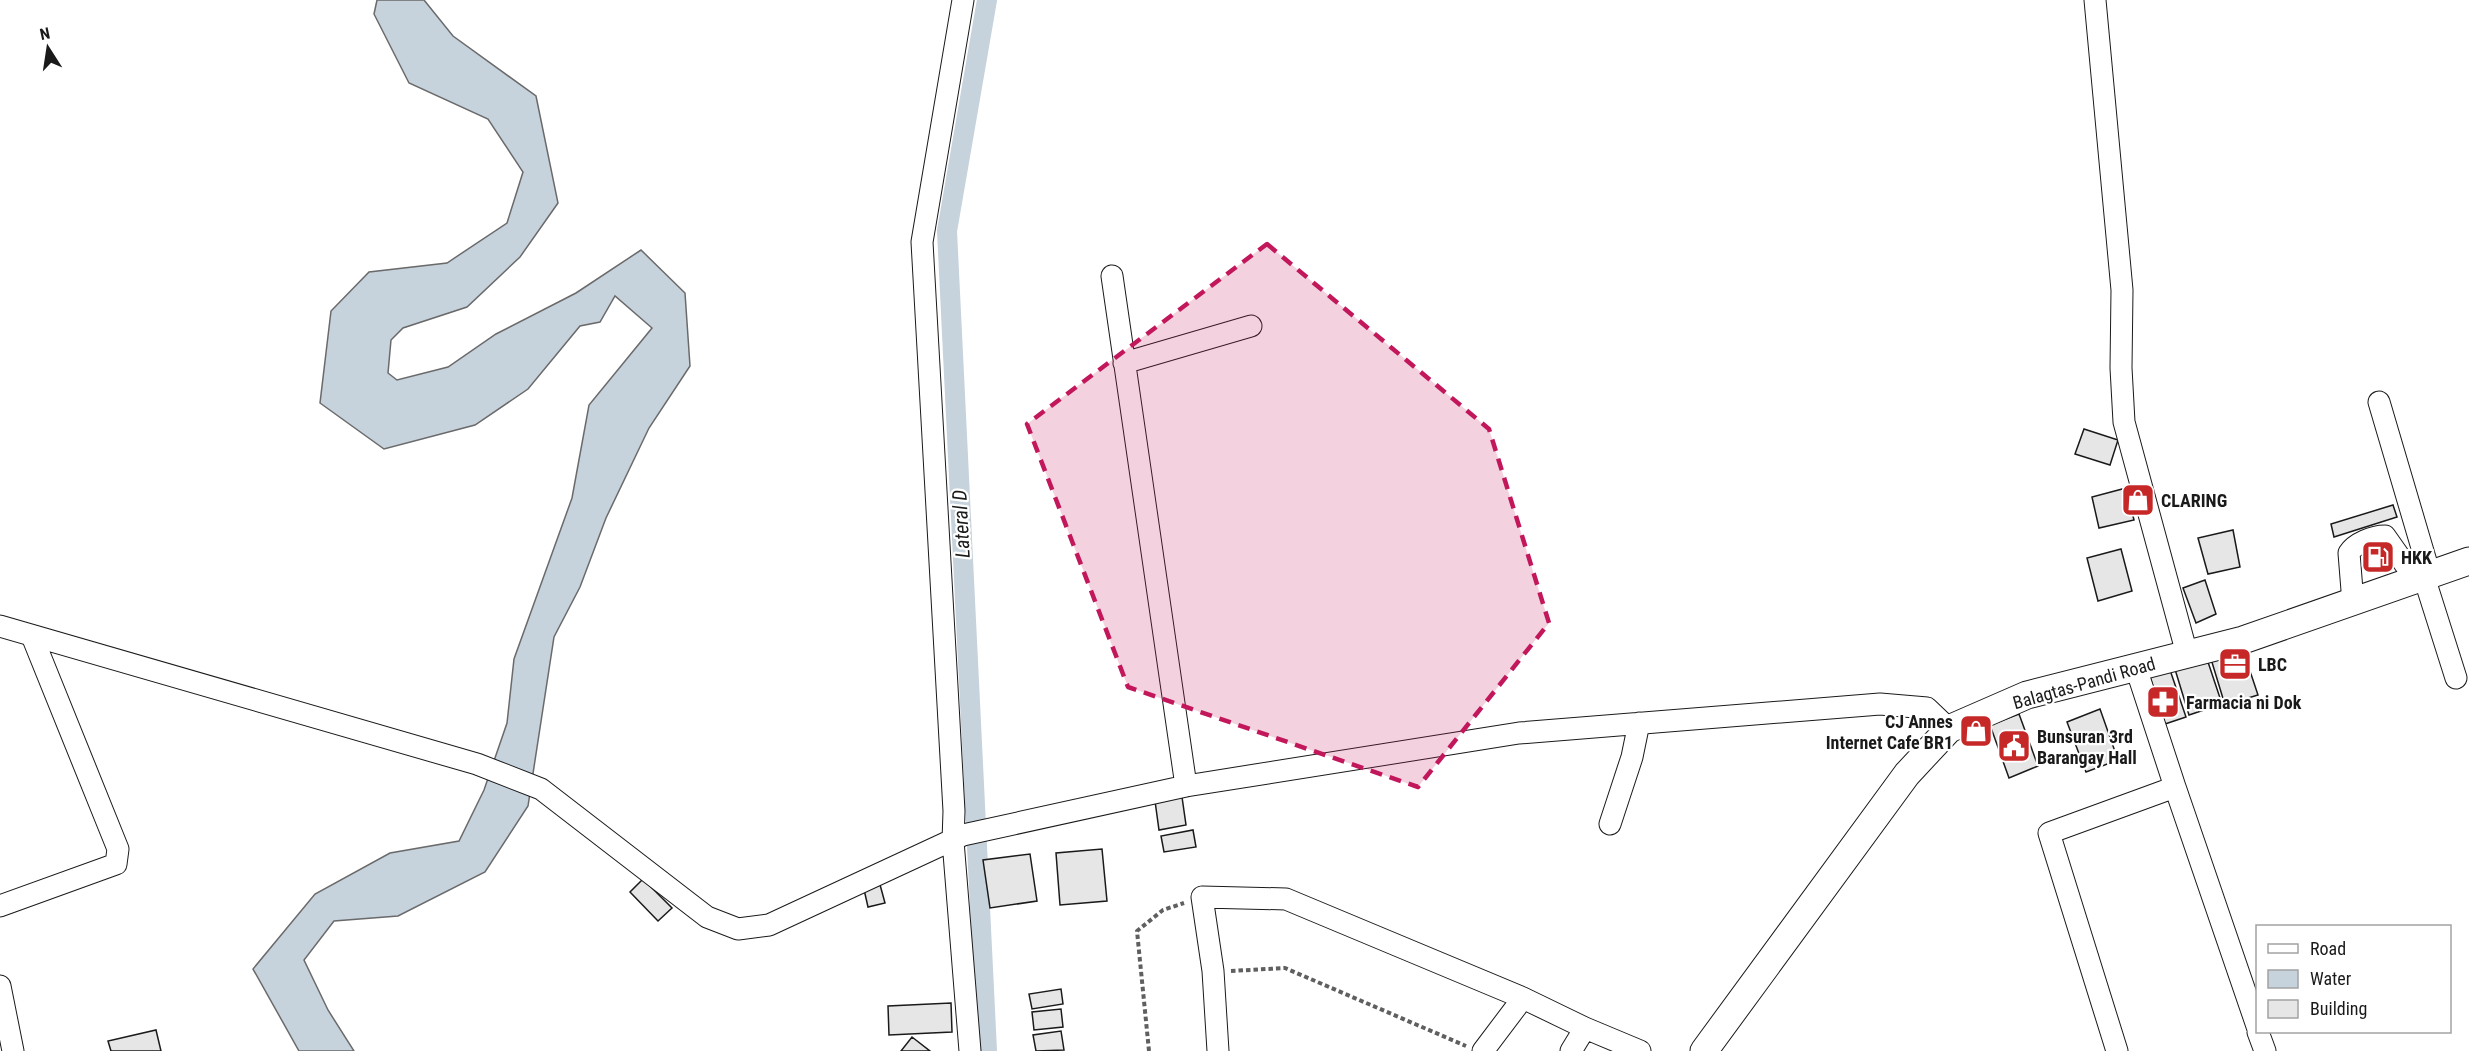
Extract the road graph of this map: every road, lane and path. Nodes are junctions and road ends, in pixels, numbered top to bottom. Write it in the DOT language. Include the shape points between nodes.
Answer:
graph roads {
  1 [pos="963,0"];
  2 [pos="2095,0"];
  3 [pos="1112,276"];
  4 [pos="1251,326"];
  5 [pos="1124,363"];
  6 [pos="2379,402"];
  7 [pos="2469,561"];
  8 [pos="2424,577"];
  9 [pos="2354,603"];
  10 [pos="0,626"];
  11 [pos="32,636"];
  12 [pos="2187,654"];
  13 [pos="2136,668"];
  14 [pos="2456,678"];
  15 [pos="1639,723"];
  16 [pos="1949,729"];
  17 [pos="1186,786"];
  18 [pos="2175,787"];
  19 [pos="1610,824"];
  20 [pos="967,836"];
  21 [pos="1202,897"];
  22 [pos="0,906"];
  23 [pos="1213,972"];
  24 [pos="0,986"];
  25 [pos="1523,998"];
  26 [pos="2256,1024"];
  27 [pos="1585,1028"];
  28 [pos="2259,1033"];
  29 [pos="13,1051"];
  30 [pos="970,1051"];
  31 [pos="1149,1051"];
  32 [pos="1218,1051"];
  33 [pos="1476,1051"];
  34 [pos="1483,1051"];
  35 [pos="1571,1051"];
  36 [pos="1640,1051"];
  37 [pos="1704,1051"];
  38 [pos="2117,1051"];
  39 [pos="2265,1051"];
  1 -- 20 [label="street" via="922,242 952,788"];
  2 -- 12 [label="street" via="2122,290 2124,422"];
  3 -- 5 [label="street"];
  4 -- 5 [label="street"];
  5 -- 17 [label="street"];
  6 -- 8 [label="street"];
  7 -- 8 [label="main road, Balagtas-Pandi Road"];
  8 -- 9 [label="main road, Balagtas-Pandi Road"];
  8 -- 9 [label="street" via="2385,536 2377,536 2352,548 2349,554"];
  8 -- 14 [label="street"];
  9 -- 12 [label="main road, Balagtas-Pandi Road"];
  10 -- 11 [label="street"];
  11 -- 20 [label="street" via="477,764 541,789 707,916 738,928 769,925"];
  11 -- 22 [label="street" via="118,849 118,860 116,864"];
  12 -- 13 [label="main road, Balagtas-Pandi Road"];
  13 -- 16 [label="main road, Balagtas-Pandi Road" via="2027,695"];
  13 -- 18 [label="street"];
  15 -- 16 [label="street" via="1880,704 1927,708"];
  15 -- 17 [label="street" via="1519,733"];
  15 -- 19 [label="street"];
  16 -- 37 [label="main road, Balagtas-Pandi Road" via="1887,800"];
  17 -- 20 [label="street"];
  18 -- 26 [label="street"];
  18 -- 38 [label="street" via="2049,832"];
  20 -- 30 [label="street"];
  21 -- 23 [label="street"];
  21 -- 25 [label="street" via="1286,899"];
  21 -- 31 [label="path" via="1163,910 1137,931"];
  23 -- 32 [label="street"];
  23 -- 33 [label="path" via="1285,968"];
  24 -- 29 [label="street"];
  25 -- 27 [label="street"];
  25 -- 34 [label="street"];
  27 -- 35 [label="street"];
  27 -- 36 [label="street"];
  28 -- 39 [label="street"];
}
